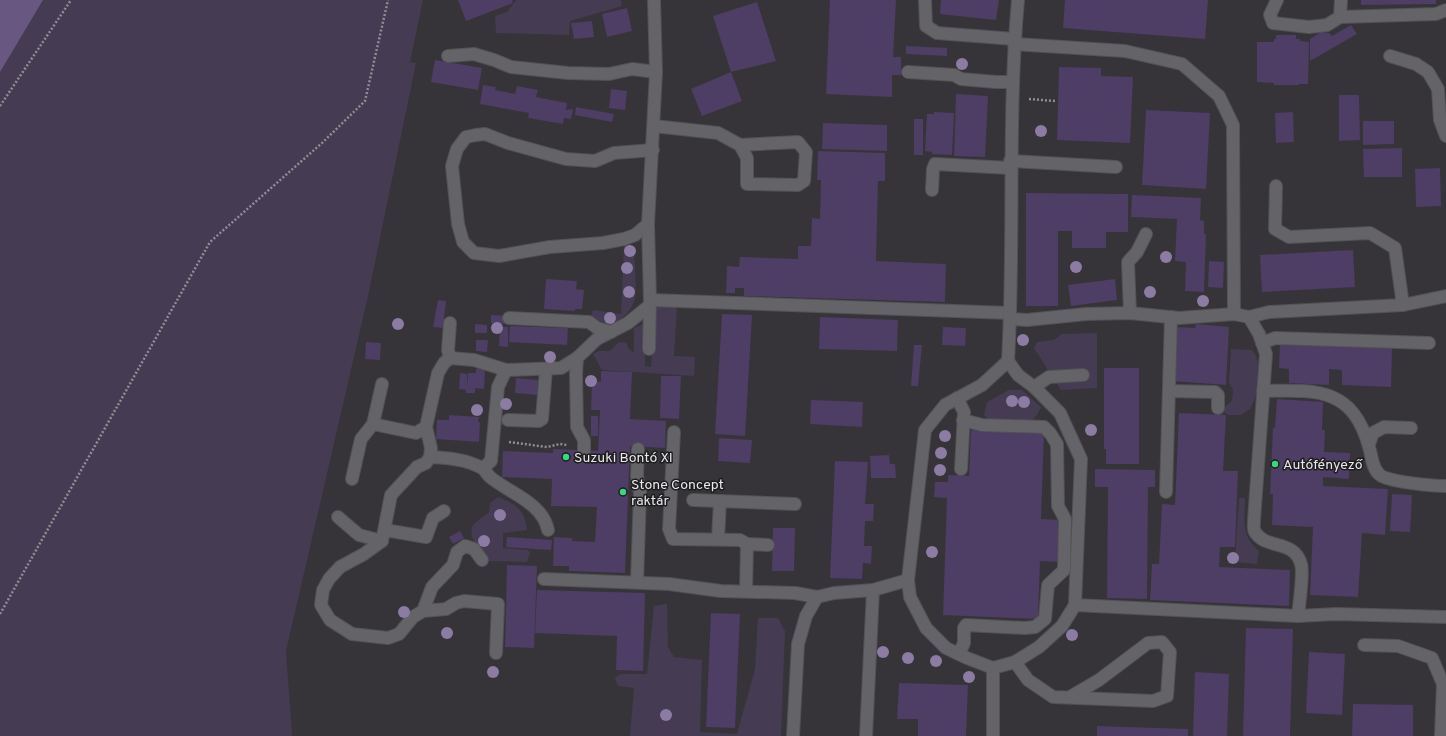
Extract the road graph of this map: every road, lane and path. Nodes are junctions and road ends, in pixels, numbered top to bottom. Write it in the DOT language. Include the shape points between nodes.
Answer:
graph roads {
  1 [pos="71,0"];
  2 [pos="388,0"];
  3 [pos="654,0"];
  4 [pos="925,0"];
  5 [pos="1018,0"];
  6 [pos="1277,0"];
  7 [pos="1341,0"];
  8 [pos="1446,10"];
  9 [pos="1340,17"];
  10 [pos="1014,42"];
  11 [pos="448,56"];
  12 [pos="1390,56"];
  13 [pos="656,72"];
  14 [pos="908,72"];
  15 [pos="1013,82"];
  16 [pos="1012,98"];
  17 [pos="1055,101"];
  18 [pos="0,106"];
  19 [pos="654,126"];
  20 [pos="1446,136"];
  21 [pos="740,145"];
  22 [pos="653,150"];
  23 [pos="1010,165"];
  24 [pos="1116,167"];
  25 [pos="1276,186"];
  26 [pos="932,190"];
  27 [pos="648,224"];
  28 [pos="1146,234"];
  29 [pos="1446,296"];
  30 [pos="650,303"];
  31 [pos="1403,305"];
  32 [pos="1130,313"];
  33 [pos="1234,314"];
  34 [pos="1010,316"];
  35 [pos="1171,317"];
  36 [pos="1249,317"];
  37 [pos="509,318"];
  38 [pos="450,323"];
  39 [pos="611,332"];
  40 [pos="1262,342"];
  41 [pos="1429,342"];
  42 [pos="649,349"];
  43 [pos="450,358"];
  44 [pos="577,358"];
  45 [pos="1008,362"];
  46 [pos="546,369"];
  47 [pos="506,370"];
  48 [pos="1083,375"];
  49 [pos="382,384"];
  50 [pos="1034,387"];
  51 [pos="1169,391"];
  52 [pos="1263,391"];
  53 [pos="958,398"];
  54 [pos="1218,408"];
  55 [pos="1261,408"];
  56 [pos="508,420"];
  57 [pos="963,420"];
  58 [pos="373,424"];
  59 [pos="426,427"];
  60 [pos="1411,428"];
  61 [pos="674,432"];
  62 [pos="492,440"];
  63 [pos="1369,444"];
  64 [pos="584,447"];
  65 [pos="638,449"];
  66 [pos="430,457"];
  67 [pos="482,468"];
  68 [pos="961,469"];
  69 [pos="1265,474"];
  70 [pos="352,479"];
  71 [pos="1446,486"];
  72 [pos="1166,492"];
  73 [pos="693,500"];
  74 [pos="720,501"];
  75 [pos="795,504"];
  76 [pos="444,511"];
  77 [pos="338,517"];
  78 [pos="548,530"];
  79 [pos="384,536"];
  80 [pos="718,539"];
  81 [pos="747,544"];
  82 [pos="768,545"];
  83 [pos="482,560"];
  84 [pos="544,579"];
  85 [pos="908,580"];
  86 [pos="637,582"];
  87 [pos="873,590"];
  88 [pos="746,591"];
  89 [pos="817,597"];
  90 [pos="1075,606"];
  91 [pos="423,611"];
  92 [pos="0,614"];
  93 [pos="1298,616"];
  94 [pos="1446,617"];
  95 [pos="1364,645"];
  96 [pos="496,653"];
  97 [pos="959,654"];
  98 [pos="1015,662"];
  99 [pos="992,668"];
  100 [pos="1070,698"];
  101 [pos="793,736"];
  102 [pos="866,736"];
  103 [pos="993,736"];
  104 [pos="1441,736"];
  1 -- 18 [label="path"];
  2 -- 92 [label="path" via="364,101 322,143 210,242"];
  3 -- 13 [label="lane"];
  4 -- 10 [label="lane" via="926,26 937,34"];
  5 -- 10 [label="lane"];
  6 -- 9 [label="lane" via="1270,15 1273,23 1315,26 1326,25"];
  7 -- 9 [label="lane"];
  8 -- 9 [label="lane" via="1436,14"];
  10 -- 15 [label="lane"];
  10 -- 33 [label="lane" via="1125,51 1182,64 1219,96 1233,125"];
  11 -- 13 [label="lane" via="474,54 511,67 568,73 609,74 632,69"];
  12 -- 20 [label="lane" via="1416,64 1428,72 1438,89 1440,120"];
  13 -- 19 [label="lane"];
  14 -- 15 [label="lane"];
  15 -- 16 [label="lane"];
  16 -- 17 [label="path"];
  16 -- 23 [label="lane"];
  19 -- 21 [label="lane" via="718,133"];
  19 -- 22 [label="lane"];
  21 -- 21 [label="lane" via="798,142 806,152 804,180 798,185 747,184 747,158"];
  22 -- 27 [label="lane"];
  22 -- 27 [label="lane" via="614,153 595,161 566,159 485,134 466,137 457,149 452,166 458,224 463,242 474,254 499,256 550,247 603,243 635,235"];
  23 -- 24 [label="lane"];
  23 -- 26 [label="lane" via="935,164"];
  23 -- 34 [label="lane"];
  25 -- 31 [label="lane" via="1275,229 1290,237 1370,234 1395,248"];
  27 -- 30 [label="lane"];
  28 -- 32 [label="lane" via="1137,252 1128,262"];
  29 -- 31 [label="lane"];
  30 -- 34 [label="lane"];
  30 -- 39 [label="lane" via="628,323"];
  30 -- 42 [label="lane"];
  31 -- 36 [label="lane" via="1269,312"];
  32 -- 34 [label="lane" via="1027,320"];
  32 -- 35 [label="lane"];
  33 -- 35 [label="lane"];
  33 -- 36 [label="lane"];
  34 -- 45 [label="lane"];
  35 -- 51 [label="lane"];
  36 -- 40 [label="lane"];
  37 -- 39 [label="lane" via="589,322 596,328"];
  38 -- 43 [label="lane"];
  39 -- 44 [label="lane" via="597,339"];
  40 -- 41 [label="lane" via="1275,338"];
  40 -- 52 [label="lane" via="1266,354"];
  43 -- 47 [label="lane" via="474,360"];
  43 -- 59 [label="lane" via="438,373"];
  44 -- 46 [label="lane" via="561,368"];
  44 -- 64 [label="lane" via="577,427 584,440"];
  45 -- 50 [label="lane" via="1018,375"];
  45 -- 53 [label="lane" via="982,385"];
  46 -- 47 [label="lane"];
  46 -- 56 [label="lane" via="542,419"];
  47 -- 62 [label="lane" via="498,387"];
  48 -- 50 [label="lane" via="1049,376"];
  49 -- 58 [label="lane"];
  50 -- 90 [label="lane" via="1060,413 1081,459"];
  51 -- 54 [label="lane" via="1215,392 1218,394"];
  51 -- 72 [label="lane"];
  52 -- 55 [label="lane"];
  52 -- 63 [label="lane" via="1316,392 1330,395 1343,402 1360,421"];
  53 -- 57 [label="lane" via="964,412"];
  53 -- 85 [label="lane" via="945,405 925,430"];
  55 -- 69 [label="lane" via="1268,426"];
  55 -- 93 [label="lane" via="1254,532 1263,541 1288,547 1301,563"];
  57 -- 68 [label="lane"];
  57 -- 97 [label="lane" via="982,425 1044,427 1056,444 1058,506 1065,519 1064,570 1048,585 1046,619 1035,627 1025,628 966,625 964,643"];
  58 -- 59 [label="lane" via="416,433"];
  58 -- 70 [label="lane" via="361,439"];
  59 -- 66 [label="lane" via="431,448"];
  60 -- 63 [label="lane" via="1384,428 1373,433"];
  61 -- 80 [label="lane" via="669,529 673,539"];
  62 -- 64 [label="path" via="547,448 560,444"];
  62 -- 67 [label="lane" via="491,461"];
  63 -- 71 [label="lane" via="1372,463 1379,475 1390,480"];
  65 -- 86 [label="lane" via="637,476 640,493"];
  66 -- 67 [label="lane" via="458,459"];
  66 -- 79 [label="lane" via="392,496"];
  67 -- 78 [label="lane" via="530,504 546,522"];
  73 -- 74 [label="lane"];
  74 -- 75 [label="lane"];
  74 -- 80 [label="lane"];
  76 -- 79 [label="lane" via="433,518 426,537"];
  77 -- 79 [label="lane" via="359,535"];
  79 -- 91 [label="lane" via="364,554 340,567 323,590 321,604 330,620 352,634 388,638 399,634 413,617"];
  80 -- 81 [label="lane" via="740,540"];
  81 -- 82 [label="lane"];
  81 -- 88 [label="lane"];
  83 -- 91 [label="lane" via="474,549 465,546 457,552 453,565 432,587"];
  84 -- 86 [label="lane"];
  85 -- 87 [label="lane"];
  85 -- 97 [label="lane" via="910,597 926,628 946,648"];
  86 -- 88 [label="lane" via="721,591"];
  87 -- 89 [label="lane"];
  87 -- 102 [label="lane"];
  88 -- 89 [label="lane" via="795,593"];
  89 -- 101 [label="lane" via="806,616 798,644"];
  90 -- 93 [label="lane"];
  90 -- 98 [label="lane" via="1062,626 1039,647"];
  91 -- 96 [label="lane" via="446,609 464,601 498,604"];
  93 -- 94 [label="lane" via="1336,614"];
  95 -- 104 [label="lane" via="1398,646 1432,658 1443,684"];
  97 -- 99 [label="lane"];
  98 -- 99 [label="lane"];
  98 -- 100 [label="lane" via="1028,680 1053,697"];
  99 -- 103 [label="lane"];
  100 -- 100 [label="lane" via="1153,701 1167,696 1170,652 1162,642 1148,643 1099,680"];
}
